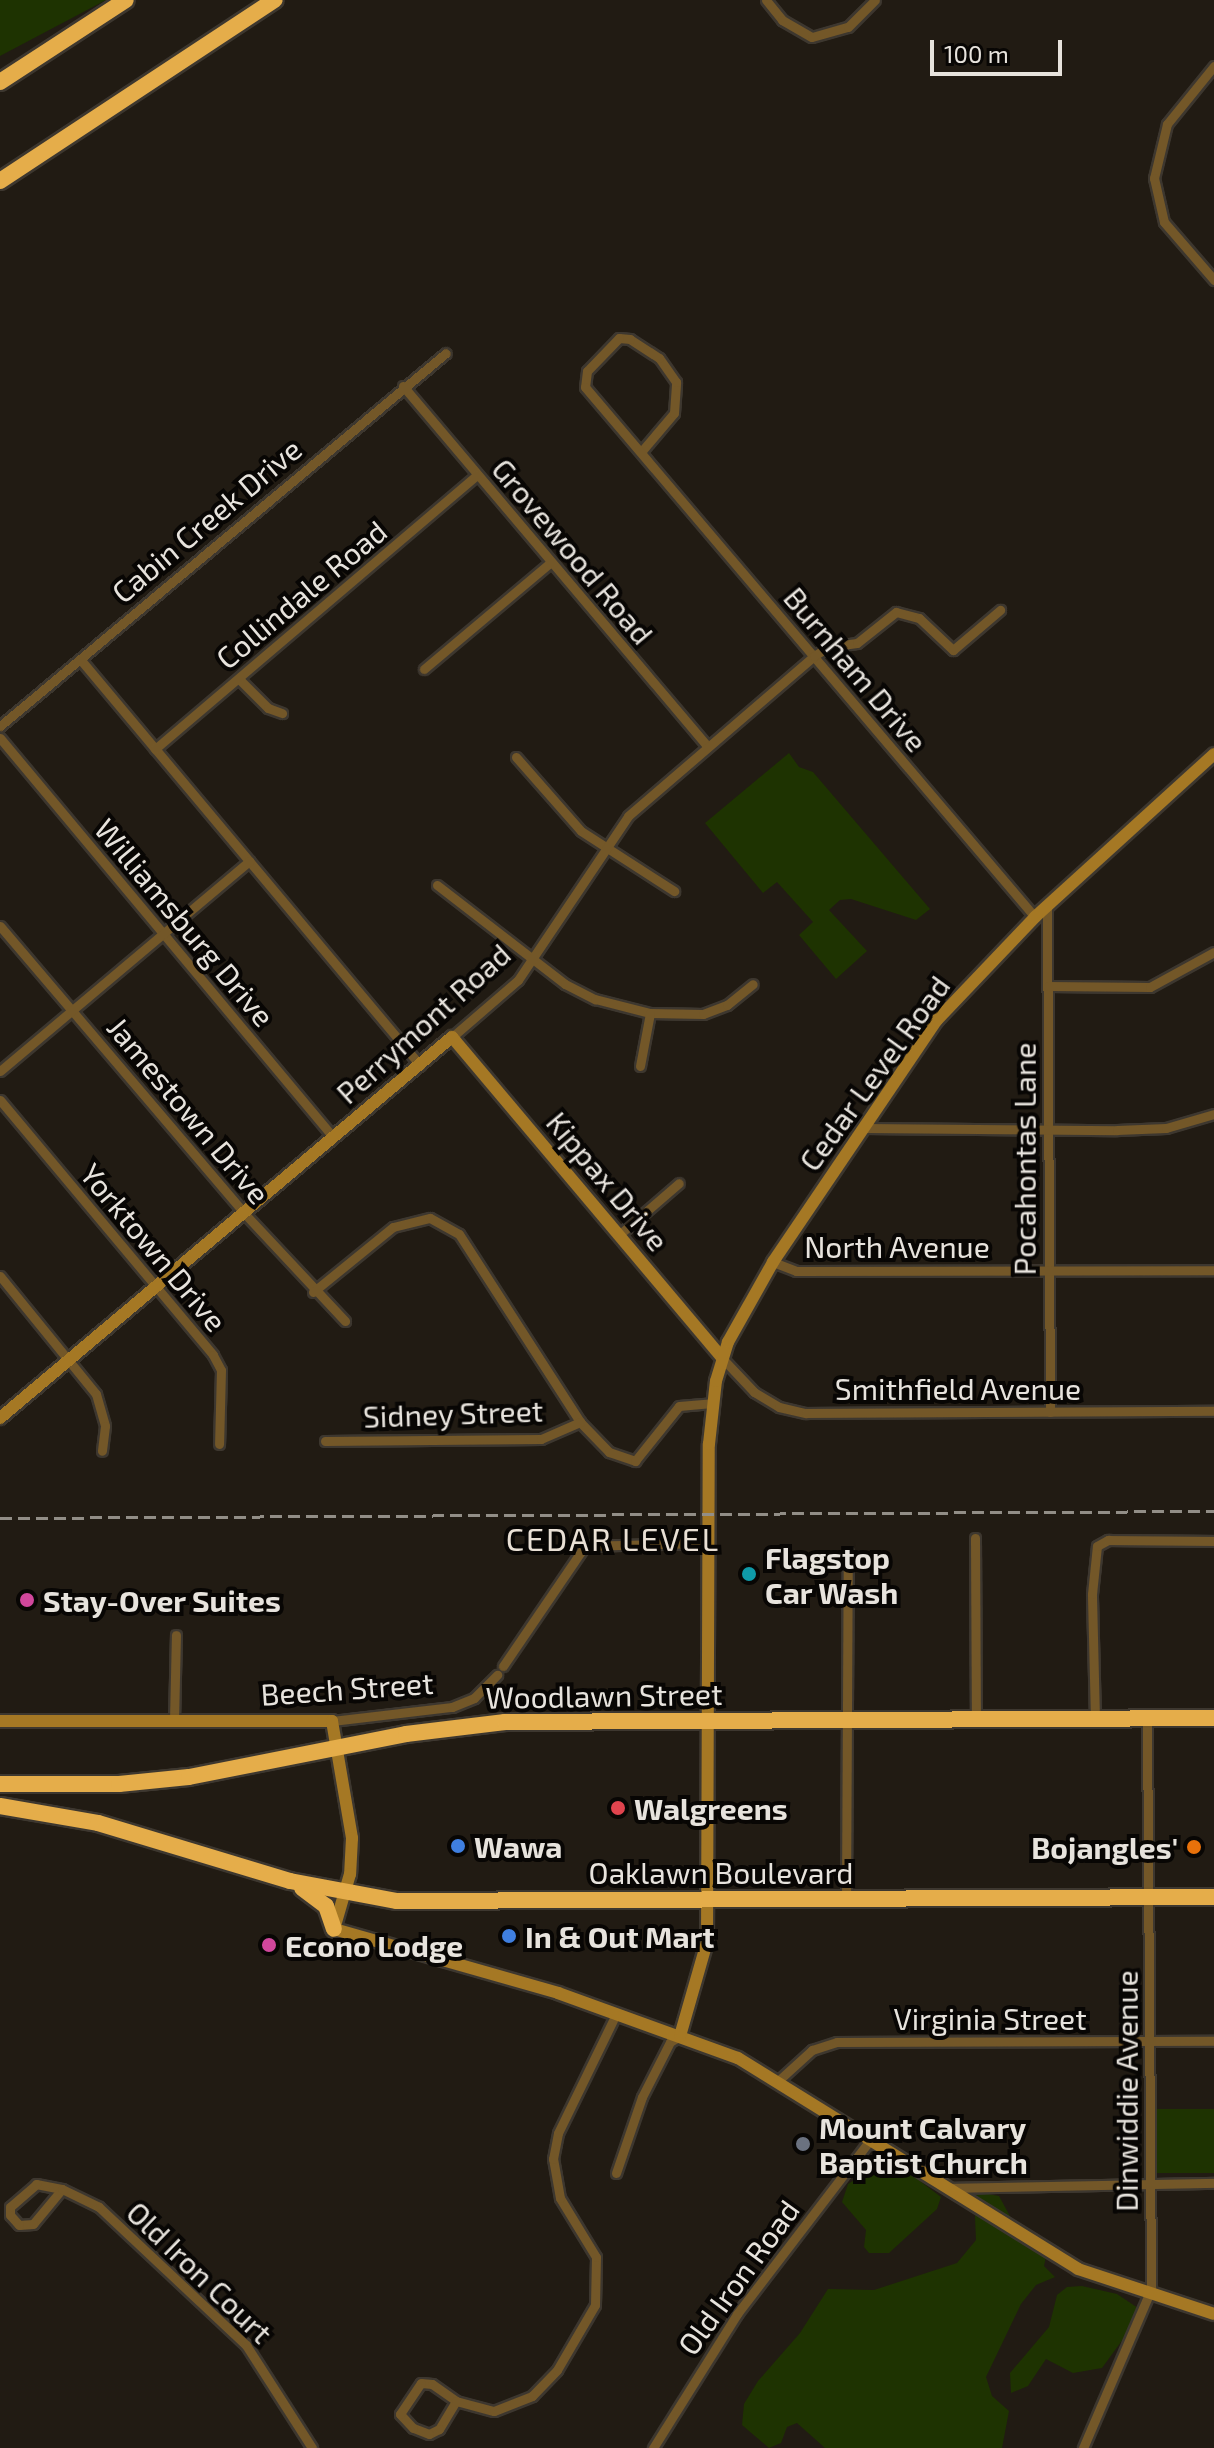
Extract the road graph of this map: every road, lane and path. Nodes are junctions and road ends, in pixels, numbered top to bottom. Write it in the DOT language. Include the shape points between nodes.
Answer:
graph roads {
  1 [pos="126,0"];
  2 [pos="275,0"];
  3 [pos="766,0"];
  4 [pos="875,0"];
  5 [pos="1214,66"];
  6 [pos="0,82"];
  7 [pos="0,181"];
  8 [pos="1214,280"];
  9 [pos="446,353"];
  10 [pos="403,386"];
  11 [pos="641,452"];
  12 [pos="477,475"];
  13 [pos="551,562"];
  14 [pos="1000,610"];
  15 [pos="814,656"];
  16 [pos="80,659"];
  17 [pos="424,669"];
  18 [pos="239,679"];
  19 [pos="282,713"];
  20 [pos="0,726"];
  21 [pos="0,738"];
  22 [pos="707,746"];
  23 [pos="155,749"];
  24 [pos="1214,754"];
  25 [pos="516,757"];
  26 [pos="606,849"];
  27 [pos="252,864"];
  28 [pos="437,885"];
  29 [pos="674,891"];
  30 [pos="1047,905"];
  31 [pos="1035,917"];
  32 [pos="0,926"];
  33 [pos="165,934"];
  34 [pos="1214,952"];
  35 [pos="533,960"];
  36 [pos="753,984"];
  37 [pos="1048,986"];
  38 [pos="72,1011"];
  39 [pos="650,1013"];
  40 [pos="452,1037"];
  41 [pos="420,1065"];
  42 [pos="640,1066"];
  43 [pos="0,1071"];
  44 [pos="0,1100"];
  45 [pos="1214,1114"];
  46 [pos="864,1128"];
  47 [pos="1048,1130"];
  48 [pos="333,1137"];
  49 [pos="679,1183"];
  50 [pos="244,1213"];
  51 [pos="619,1235"];
  52 [pos="773,1262"];
  53 [pos="1049,1270"];
  54 [pos="1214,1270"];
  55 [pos="0,1276"];
  56 [pos="157,1286"];
  57 [pos="313,1292"];
  58 [pos="345,1321"];
  59 [pos="722,1358"];
  60 [pos="70,1359"];
  61 [pos="712,1403"];
  62 [pos="1214,1411"];
  63 [pos="1050,1412"];
  64 [pos="0,1418"];
  65 [pos="580,1422"];
  66 [pos="325,1441"];
  67 [pos="219,1444"];
  68 [pos="102,1451"];
  69 [pos="975,1538"];
  70 [pos="1214,1541"];
  71 [pos="709,1543"];
  72 [pos="848,1552"];
  73 [pos="176,1635"];
  74 [pos="1147,1718"];
  75 [pos="1214,1718"];
  76 [pos="976,1719"];
  77 [pos="1095,1719"];
  78 [pos="707,1720"];
  79 [pos="847,1720"];
  80 [pos="0,1721"];
  81 [pos="174,1721"];
  82 [pos="332,1721"];
  83 [pos="339,1749"];
  84 [pos="0,1784"];
  85 [pos="0,1806"];
  86 [pos="290,1881"];
  87 [pos="345,1894"];
  88 [pos="1214,1897"];
  89 [pos="1148,1898"];
  90 [pos="846,1899"];
  91 [pos="709,1900"];
  92 [pos="334,1929"];
  93 [pos="616,2014"];
  94 [pos="680,2036"];
  95 [pos="1214,2041"];
  96 [pos="1149,2042"];
  97 [pos="779,2080"];
  98 [pos="870,2140"];
  99 [pos="616,2173"];
  100 [pos="1150,2183"];
  101 [pos="1214,2183"];
  102 [pos="948,2188"];
  103 [pos="62,2189"];
  104 [pos="1150,2296"];
  105 [pos="1214,2314"];
  106 [pos="456,2401"];
  107 [pos="312,2448"];
  108 [pos="653,2448"];
  109 [pos="1083,2448"];
  1 -- 6 [label="highway"];
  2 -- 7 [label="highway"];
  3 -- 4 [label="street" via="782,20 812,37 848,27"];
  5 -- 8 [label="street" via="1167,124 1154,178 1164,222"];
  9 -- 10 [label="street, Cabin Creek Drive"];
  10 -- 12 [label="street, Grovewood Road"];
  10 -- 16 [label="street, Cabin Creek Drive"];
  11 -- 11 [label="street, Burnham Drive" via="583,382 619,338 630,339 659,358 676,382 674,413"];
  11 -- 15 [label="street, Burnham Drive"];
  12 -- 13 [label="street, Grovewood Road"];
  12 -- 18 [label="street, Collindale Road"];
  13 -- 17 [label="street"];
  13 -- 22 [label="street, Grovewood Road"];
  14 -- 15 [label="street, Perrymont Road" via="953,650 919,618 896,612 857,643"];
  15 -- 22 [label="street, Perrymont Road"];
  15 -- 31 [label="street, Burnham Drive"];
  16 -- 20 [label="street, Cabin Creek Drive"];
  16 -- 23 [label="street"];
  18 -- 19 [label="street" via="268,708"];
  18 -- 23 [label="street, Collindale Road"];
  21 -- 33 [label="street, Williamsburg Drive"];
  22 -- 26 [label="street, Perrymont Road" via="637,807"];
  23 -- 27 [label="street"];
  24 -- 30 [label="street, Cedar Level Road"];
  25 -- 26 [label="street" via="569,820"];
  26 -- 29 [label="street"];
  26 -- 35 [label="street, Perrymont Road"];
  27 -- 33 [label="street"];
  27 -- 41 [label="street"];
  28 -- 35 [label="street"];
  30 -- 31 [label="street, Cedar Level Road"];
  30 -- 37 [label="street, Pocahontas Lane"];
  31 -- 46 [label="street, Cedar Level Road" via="937,1020"];
  32 -- 38 [label="street, Jamestown Drive"];
  33 -- 38 [label="street"];
  33 -- 48 [label="street, Williamsburg Drive"];
  34 -- 37 [label="street" via="1185,971 1138,989"];
  35 -- 39 [label="street" via="581,993"];
  35 -- 40 [label="street, Perrymont Road" via="505,993"];
  36 -- 39 [label="street" via="727,1005 703,1014"];
  37 -- 47 [label="street, Pocahontas Lane"];
  38 -- 43 [label="street"];
  38 -- 50 [label="street, Jamestown Drive"];
  39 -- 42 [label="street"];
  40 -- 41 [label="street, Perrymont Road"];
  40 -- 51 [label="street, Kippax Drive"];
  41 -- 48 [label="street, Perrymont Road"];
  44 -- 56 [label="street, Yorktown Drive"];
  45 -- 47 [label="street" via="1166,1128"];
  46 -- 47 [label="street"];
  46 -- 52 [label="street, Cedar Level Road"];
  47 -- 53 [label="street, Pocahontas Lane"];
  48 -- 50 [label="street, Perrymont Road"];
  49 -- 51 [label="street"];
  50 -- 56 [label="street, Perrymont Road"];
  50 -- 57 [label="street, Jamestown Drive"];
  51 -- 59 [label="street, Kippax Drive"];
  52 -- 53 [label="street, North Avenue" via="796,1271"];
  52 -- 59 [label="street, Cedar Level Road"];
  53 -- 54 [label="street, North Avenue"];
  53 -- 63 [label="street, Pocahontas Lane"];
  55 -- 60 [label="street"];
  56 -- 60 [label="street, Perrymont Road"];
  56 -- 67 [label="street, Yorktown Drive" via="221,1370"];
  57 -- 58 [label="street, Jamestown Drive"];
  57 -- 65 [label="street" via="393,1227 413,1219 444,1224 459,1234"];
  59 -- 61 [label="street, Cedar Level Road"];
  59 -- 63 [label="street, Smithfield Avenue" via="754,1392 792,1411"];
  60 -- 64 [label="street, Perrymont Road"];
  60 -- 68 [label="street" via="101,1404"];
  61 -- 65 [label="street" via="679,1406 635,1461 621,1458"];
  61 -- 71 [label="street, Cedar Level Road"];
  62 -- 63 [label="street, Smithfield Avenue"];
  65 -- 66 [label="street, Sidney Street" via="541,1439"];
  69 -- 76 [label="street"];
  70 -- 77 [label="street" via="1102,1542 1093,1559"];
  71 -- 78 [label="street, Cedar Level Road"];
  71 -- 82 [label="street, Beech Street" via="585,1546 500,1670 474,1698 452,1707"];
  72 -- 79 [label="street"];
  73 -- 81 [label="street"];
  74 -- 75 [label="highway, Woodlawn Street"];
  74 -- 77 [label="highway, Woodlawn Street"];
  74 -- 89 [label="street, Dinwiddie Avenue"];
  76 -- 77 [label="highway, Woodlawn Street"];
  76 -- 79 [label="highway, Woodlawn Street"];
  78 -- 79 [label="highway, Woodlawn Street"];
  78 -- 83 [label="highway, Woodlawn Street" via="505,1722 422,1731"];
  78 -- 91 [label="street, Cedar Level Road"];
  79 -- 90 [label="street"];
  80 -- 81 [label="street, Beech Street"];
  81 -- 82 [label="street, Beech Street"];
  82 -- 83 [label="street"];
  83 -- 84 [label="highway, Woodlawn Street" via="160,1780"];
  83 -- 87 [label="street" via="352,1838"];
  85 -- 86 [label="highway, Oaklawn Boulevard" via="98,1823"];
  86 -- 87 [label="highway, Oaklawn Boulevard"];
  86 -- 92 [label="highway" via="326,1906"];
  87 -- 91 [label="highway, Oaklawn Boulevard" via="434,1902"];
  87 -- 92 [label="street"];
  88 -- 89 [label="highway, Oaklawn Boulevard"];
  89 -- 90 [label="highway, Oaklawn Boulevard"];
  89 -- 96 [label="street, Dinwiddie Avenue"];
  90 -- 91 [label="highway, Oaklawn Boulevard"];
  91 -- 94 [label="street, Cedar Level Road" via="704,1964"];
  92 -- 93 [label="street"];
  93 -- 94 [label="street"];
  93 -- 106 [label="street" via="558,2133 553,2159 560,2198 596,2257 595,2305 557,2370 532,2396 494,2411"];
  94 -- 97 [label="street"];
  94 -- 99 [label="street" via="670,2042 642,2097"];
  95 -- 96 [label="street, Virginia Street"];
  96 -- 97 [label="street, Virginia Street" via="837,2042 812,2050"];
  96 -- 100 [label="street, Dinwiddie Avenue"];
  97 -- 98 [label="street"];
  98 -- 102 [label="street"];
  98 -- 108 [label="street, Old Iron Road" via="752,2293"];
  100 -- 101 [label="street"];
  100 -- 102 [label="street"];
  100 -- 104 [label="street, Dinwiddie Avenue"];
  102 -- 104 [label="street" via="1078,2269"];
  103 -- 103 [label="street" via="30,2187 10,2207 10,2215 19,2225 33,2224"];
  103 -- 107 [label="street, Old Iron Court" via="99,2207 246,2345"];
  104 -- 105 [label="street"];
  104 -- 109 [label="street, Dinwiddie Avenue"];
  106 -- 106 [label="street" via="439,2429 429,2434 413,2428 400,2414 421,2383 432,2384"];
}
